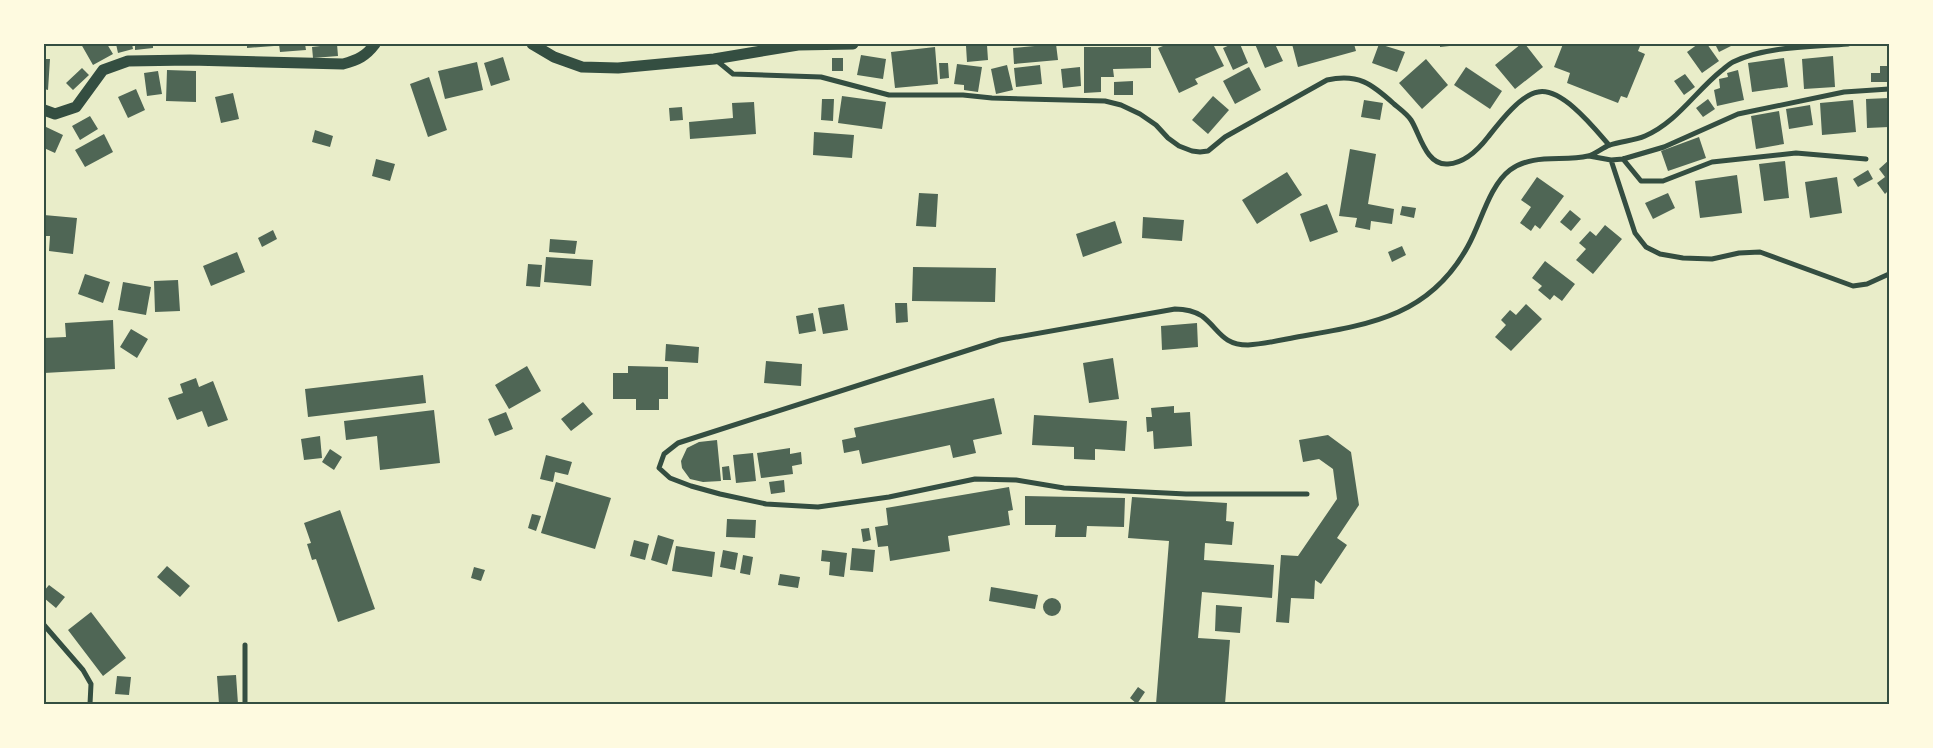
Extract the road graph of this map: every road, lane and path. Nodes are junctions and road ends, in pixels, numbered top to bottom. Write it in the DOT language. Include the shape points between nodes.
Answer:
graph roads {
  1 [pos="375,44"];
  2 [pos="532,44"];
  3 [pos="854,44"];
  4 [pos="1848,44"];
  5 [pos="714,59"];
  6 [pos="1889,89"];
  7 [pos="44,110"];
  8 [pos="1609,145"];
  9 [pos="1589,156"];
  10 [pos="1623,159"];
  11 [pos="1866,159"];
  12 [pos="1611,160"];
  13 [pos="1889,274"];
  14 [pos="1307,494"];
  15 [pos="44,625"];
  16 [pos="245,645"];
  17 [pos="90,704"];
  18 [pos="245,704"];
  1 -- 7 [label="highway" via="358,60 343,64 128,61 103,70 76,107 55,114"];
  2 -- 5 [label="highway" via="554,57 582,67 618,68"];
  3 -- 5 [label="highway" via="798,45"];
  4 -- 8 [label="street" via="1779,50 1733,62 1674,118 1645,136"];
  5 -- 8 [label="street" via="733,74 821,77 889,95 1105,101 1140,114 1156,124 1168,138 1192,152 1208,151 1226,136 1327,80 1343,77 1377,88 1410,119 1430,157 1447,164 1476,152 1522,100 1543,91 1572,105"];
  6 -- 10 [label="street" via="1844,92 1738,114 1664,146"];
  8 -- 9 [label="street"];
  9 -- 12 [label="street"];
  9 -- 14 [label="street" via="1550,158 1521,164 1510,170 1497,184 1456,267 1422,301 1377,322 1248,345 1225,339 1201,316 1175,309 1000,340 678,443 664,454 659,468 670,478 720,494 766,504 818,507 889,497 975,479 1016,480 1064,488 1186,494"];
  10 -- 11 [label="street" via="1641,181 1663,181 1712,162 1796,153"];
  10 -- 12 [label="street"];
  12 -- 13 [label="street" via="1635,233 1652,251 1683,258 1712,259 1760,252 1853,286 1867,284"];
  15 -- 17 [label="street" via="83,670 91,684"];
  16 -- 18 [label="street"];
}
